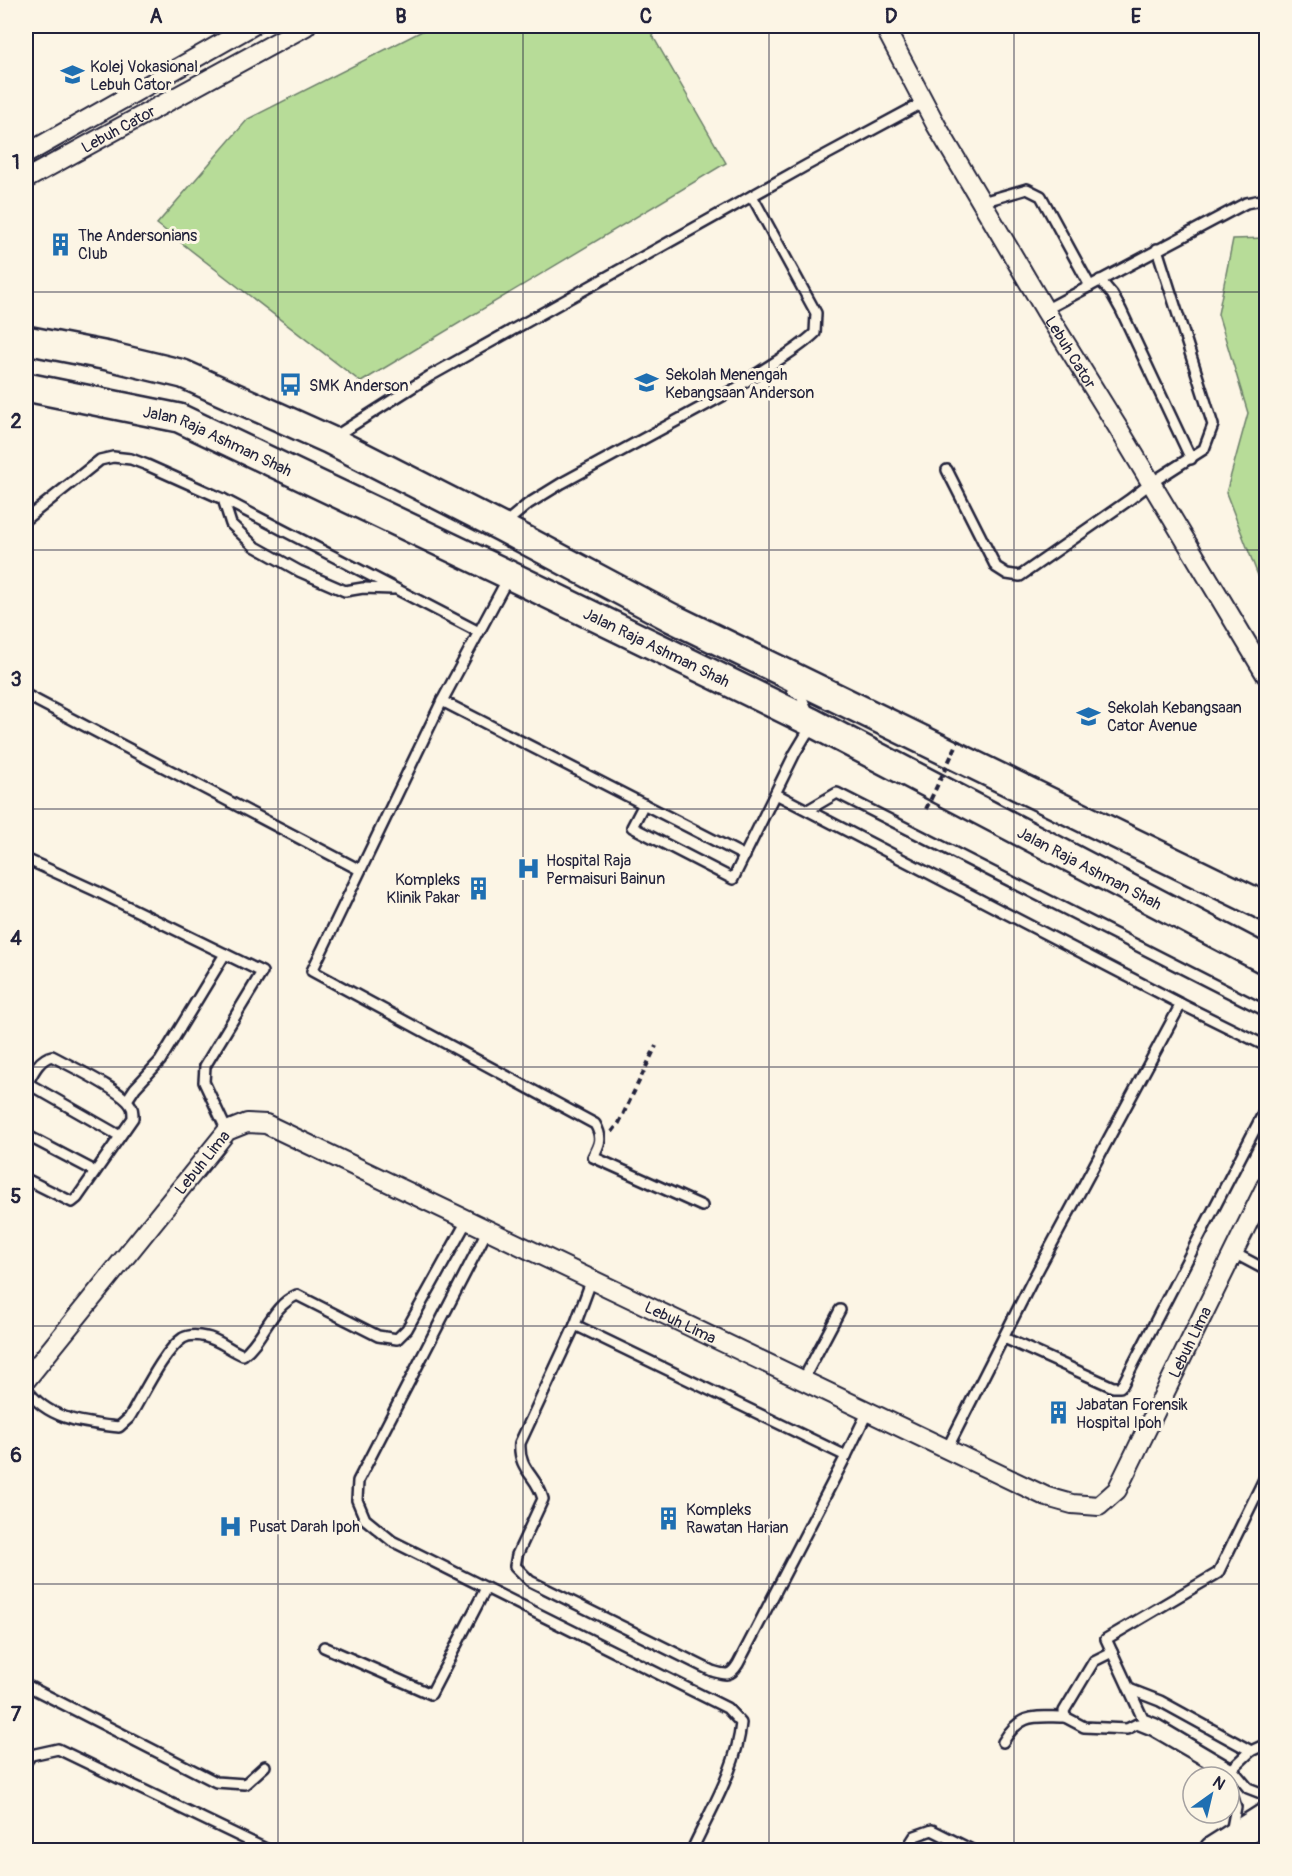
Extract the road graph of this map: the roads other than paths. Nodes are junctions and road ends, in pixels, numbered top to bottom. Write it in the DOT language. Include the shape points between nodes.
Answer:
graph roads {
  1 [pos="252,26"];
  2 [pos="306,26"];
  3 [pos="884,26"];
  4 [pos="924,102"];
  5 [pos="26,154"];
  6 [pos="26,179"];
  7 [pos="752,196"];
  8 [pos="1266,199"];
  9 [pos="982,202"];
  10 [pos="1157,249"];
  11 [pos="1100,280"];
  12 [pos="1090,286"];
  13 [pos="1045,310"];
  14 [pos="26,340"];
  15 [pos="26,387"];
  16 [pos="330,440"];
  17 [pos="1191,459"];
  18 [pos="947,470"];
  19 [pos="1151,483"];
  20 [pos="223,500"];
  21 [pos="26,519"];
  22 [pos="501,527"];
  23 [pos="509,575"];
  24 [pos="395,589"];
  25 [pos="672,618"];
  26 [pos="479,632"];
  27 [pos="1266,675"];
  28 [pos="771,678"];
  29 [pos="781,684"];
  30 [pos="26,695"];
  31 [pos="442,701"];
  32 [pos="813,723"];
  33 [pos="776,794"];
  34 [pos="644,804"];
  35 [pos="808,810"];
  36 [pos="745,856"];
  37 [pos="26,859"];
  38 [pos="360,870"];
  39 [pos="1266,907"];
  40 [pos="225,954"];
  41 [pos="1266,960"];
  42 [pos="1181,1004"];
  43 [pos="1266,1011"];
  44 [pos="1266,1046"];
  45 [pos="26,1084"];
  46 [pos="127,1100"];
  47 [pos="1266,1108"];
  48 [pos="226,1131"];
  49 [pos="26,1135"];
  50 [pos="120,1136"];
  51 [pos="94,1173"];
  52 [pos="26,1179"];
  53 [pos="1266,1186"];
  54 [pos="702,1206"];
  55 [pos="468,1219"];
  56 [pos="488,1229"];
  57 [pos="1234,1253"];
  58 [pos="1266,1270"];
  59 [pos="592,1279"];
  60 [pos="840,1310"];
  61 [pos="575,1325"];
  62 [pos="1004,1338"];
  63 [pos="26,1380"];
  64 [pos="803,1380"];
  65 [pos="26,1388"];
  66 [pos="868,1411"];
  67 [pos="947,1449"];
  68 [pos="846,1456"];
  69 [pos="1266,1475"];
  70 [pos="486,1588"];
  71 [pos="324,1647"];
  72 [pos="1112,1652"];
  73 [pos="26,1685"];
  74 [pos="1129,1689"];
  75 [pos="1145,1695"];
  76 [pos="1140,1712"];
  77 [pos="1065,1717"];
  78 [pos="1137,1724"];
  79 [pos="1003,1742"];
  80 [pos="1266,1744"];
  81 [pos="1251,1751"];
  82 [pos="26,1762"];
  83 [pos="1212,1765"];
  84 [pos="1217,1765"];
  85 [pos="1237,1765"];
  86 [pos="265,1766"];
  87 [pos="1241,1782"];
  88 [pos="1266,1795"];
  89 [pos="1266,1817"];
  90 [pos="1230,1825"];
  91 [pos="1222,1846"];
  92 [pos="268,1851"];
  93 [pos="692,1851"];
  94 [pos="906,1851"];
  95 [pos="972,1851"];
  1 -- 5 [label="street, Lebuh Cator"];
  2 -- 6 [label="street, Lebuh Cator"];
  3 -- 4 [label="street, Lebuh Cator"];
  4 -- 7 [label="lane"];
  4 -- 9 [label="street, Lebuh Cator"];
  7 -- 16 [label="lane" via="430,376"];
  7 -- 22 [label="lane" via="816,314 815,333 801,347 737,388 562,483"];
  8 -- 10 [label="lane" via="1246,203"];
  9 -- 12 [label="lane" via="1028,189 1041,196"];
  9 -- 13 [label="street, Lebuh Cator"];
  10 -- 11 [label="lane"];
  10 -- 17 [label="lane" via="1213,425 1204,449"];
  11 -- 12 [label="lane"];
  11 -- 17 [label="lane" via="1121,309"];
  12 -- 13 [label="lane"];
  13 -- 19 [label="street, Lebuh Cator"];
  14 -- 16 [label="main road, Jalan Raja Ashman Shah" via="183,374"];
  15 -- 23 [label="main road, Jalan Raja Ashman Shah" via="179,418"];
  16 -- 22 [label="main road, Jalan Raja Ashman Shah"];
  17 -- 19 [label="lane"];
  18 -- 19 [label="lane" via="996,567 1020,576"];
  19 -- 27 [label="street, Lebuh Cator"];
  20 -- 21 [label="lane" via="147,465 113,457 91,466"];
  20 -- 24 [label="lane"];
  20 -- 24 [label="lane" via="231,524 254,546 299,571 345,591"];
  22 -- 25 [label="main road, Jalan Raja Ashman Shah"];
  23 -- 26 [label="lane"];
  23 -- 32 [label="main road, Jalan Raja Ashman Shah"];
  24 -- 26 [label="lane"];
  25 -- 28 [label="lane"];
  25 -- 39 [label="main road, Jalan Raja Ashman Shah"];
  26 -- 31 [label="lane"];
  29 -- 32 [label="lane" via="801,696"];
  30 -- 38 [label="lane"];
  31 -- 34 [label="lane"];
  31 -- 38 [label="lane"];
  32 -- 33 [label="lane"];
  32 -- 41 [label="main road, Jalan Raja Ashman Shah"];
  33 -- 35 [label="lane"];
  33 -- 36 [label="lane"];
  34 -- 36 [label="lane"];
  34 -- 36 [label="lane" via="632,827 733,879"];
  35 -- 42 [label="lane"];
  35 -- 43 [label="lane" via="837,793"];
  37 -- 40 [label="lane"];
  38 -- 54 [label="lane" via="312,971 595,1124 600,1132 600,1145 593,1157"];
  40 -- 46 [label="lane" via="160,1061"];
  40 -- 48 [label="lane" via="262,972 205,1066 204,1082"];
  42 -- 44 [label="lane"];
  42 -- 62 [label="lane"];
  45 -- 46 [label="lane" via="39,1063 52,1056"];
  45 -- 50 [label="lane"];
  46 -- 50 [label="lane" via="133,1108 133,1118"];
  47 -- 62 [label="lane" via="1120,1387"];
  48 -- 55 [label="street, Lebuh Lima" via="247,1123 266,1124"];
  48 -- 63 [label="street, Lebuh Lima"];
  49 -- 51 [label="lane"];
  50 -- 51 [label="lane"];
  51 -- 52 [label="lane" via="72,1202"];
  53 -- 57 [label="street, Lebuh Lima"];
  55 -- 56 [label="street, Lebuh Lima"];
  55 -- 65 [label="lane" via="407,1329 397,1339 378,1335 297,1296 285,1300 243,1355 208,1337 184,1338 169,1350 120,1427 67,1418 47,1410 32,1399"];
  56 -- 59 [label="street, Lebuh Lima"];
  56 -- 70 [label="lane" via="358,1480 357,1500 364,1519 392,1541"];
  57 -- 58 [label="lane"];
  57 -- 67 [label="street, Lebuh Lima" via="1117,1490 1099,1506 1047,1497"];
  59 -- 61 [label="lane"];
  59 -- 64 [label="street, Lebuh Lima"];
  60 -- 64 [label="lane"];
  61 -- 68 [label="lane"];
  61 -- 68 [label="lane" via="520,1443 522,1464 543,1499 515,1566 530,1581 712,1671 725,1675 738,1664"];
  62 -- 67 [label="lane"];
  64 -- 66 [label="street, Lebuh Lima"];
  66 -- 67 [label="street, Lebuh Lima"];
  66 -- 68 [label="lane"];
  69 -- 72 [label="lane" via="1218,1573 1106,1639"];
  70 -- 71 [label="lane" via="431,1694"];
  70 -- 93 [label="lane" via="727,1708 741,1723 735,1759"];
  72 -- 74 [label="lane"];
  72 -- 77 [label="lane" via="1094,1661 1064,1712"];
  73 -- 86 [label="lane" via="216,1782 244,1784"];
  74 -- 75 [label="lane"];
  74 -- 76 [label="lane"];
  75 -- 76 [label="lane"];
  75 -- 81 [label="lane"];
  76 -- 78 [label="lane"];
  76 -- 84 [label="lane" via="1143,1719"];
  77 -- 78 [label="lane" via="1084,1727 1127,1729"];
  77 -- 79 [label="lane" via="1020,1721"];
  78 -- 83 [label="lane"];
  80 -- 81 [label="lane"];
  81 -- 85 [label="lane"];
  82 -- 92 [label="lane" via="31,1755 58,1749"];
  87 -- 88 [label="lane"];
  89 -- 91 [label="main road"];
  90 -- 91 [label="lane"];
  94 -- 95 [label="lane" via="915,1836 932,1830"];
}
